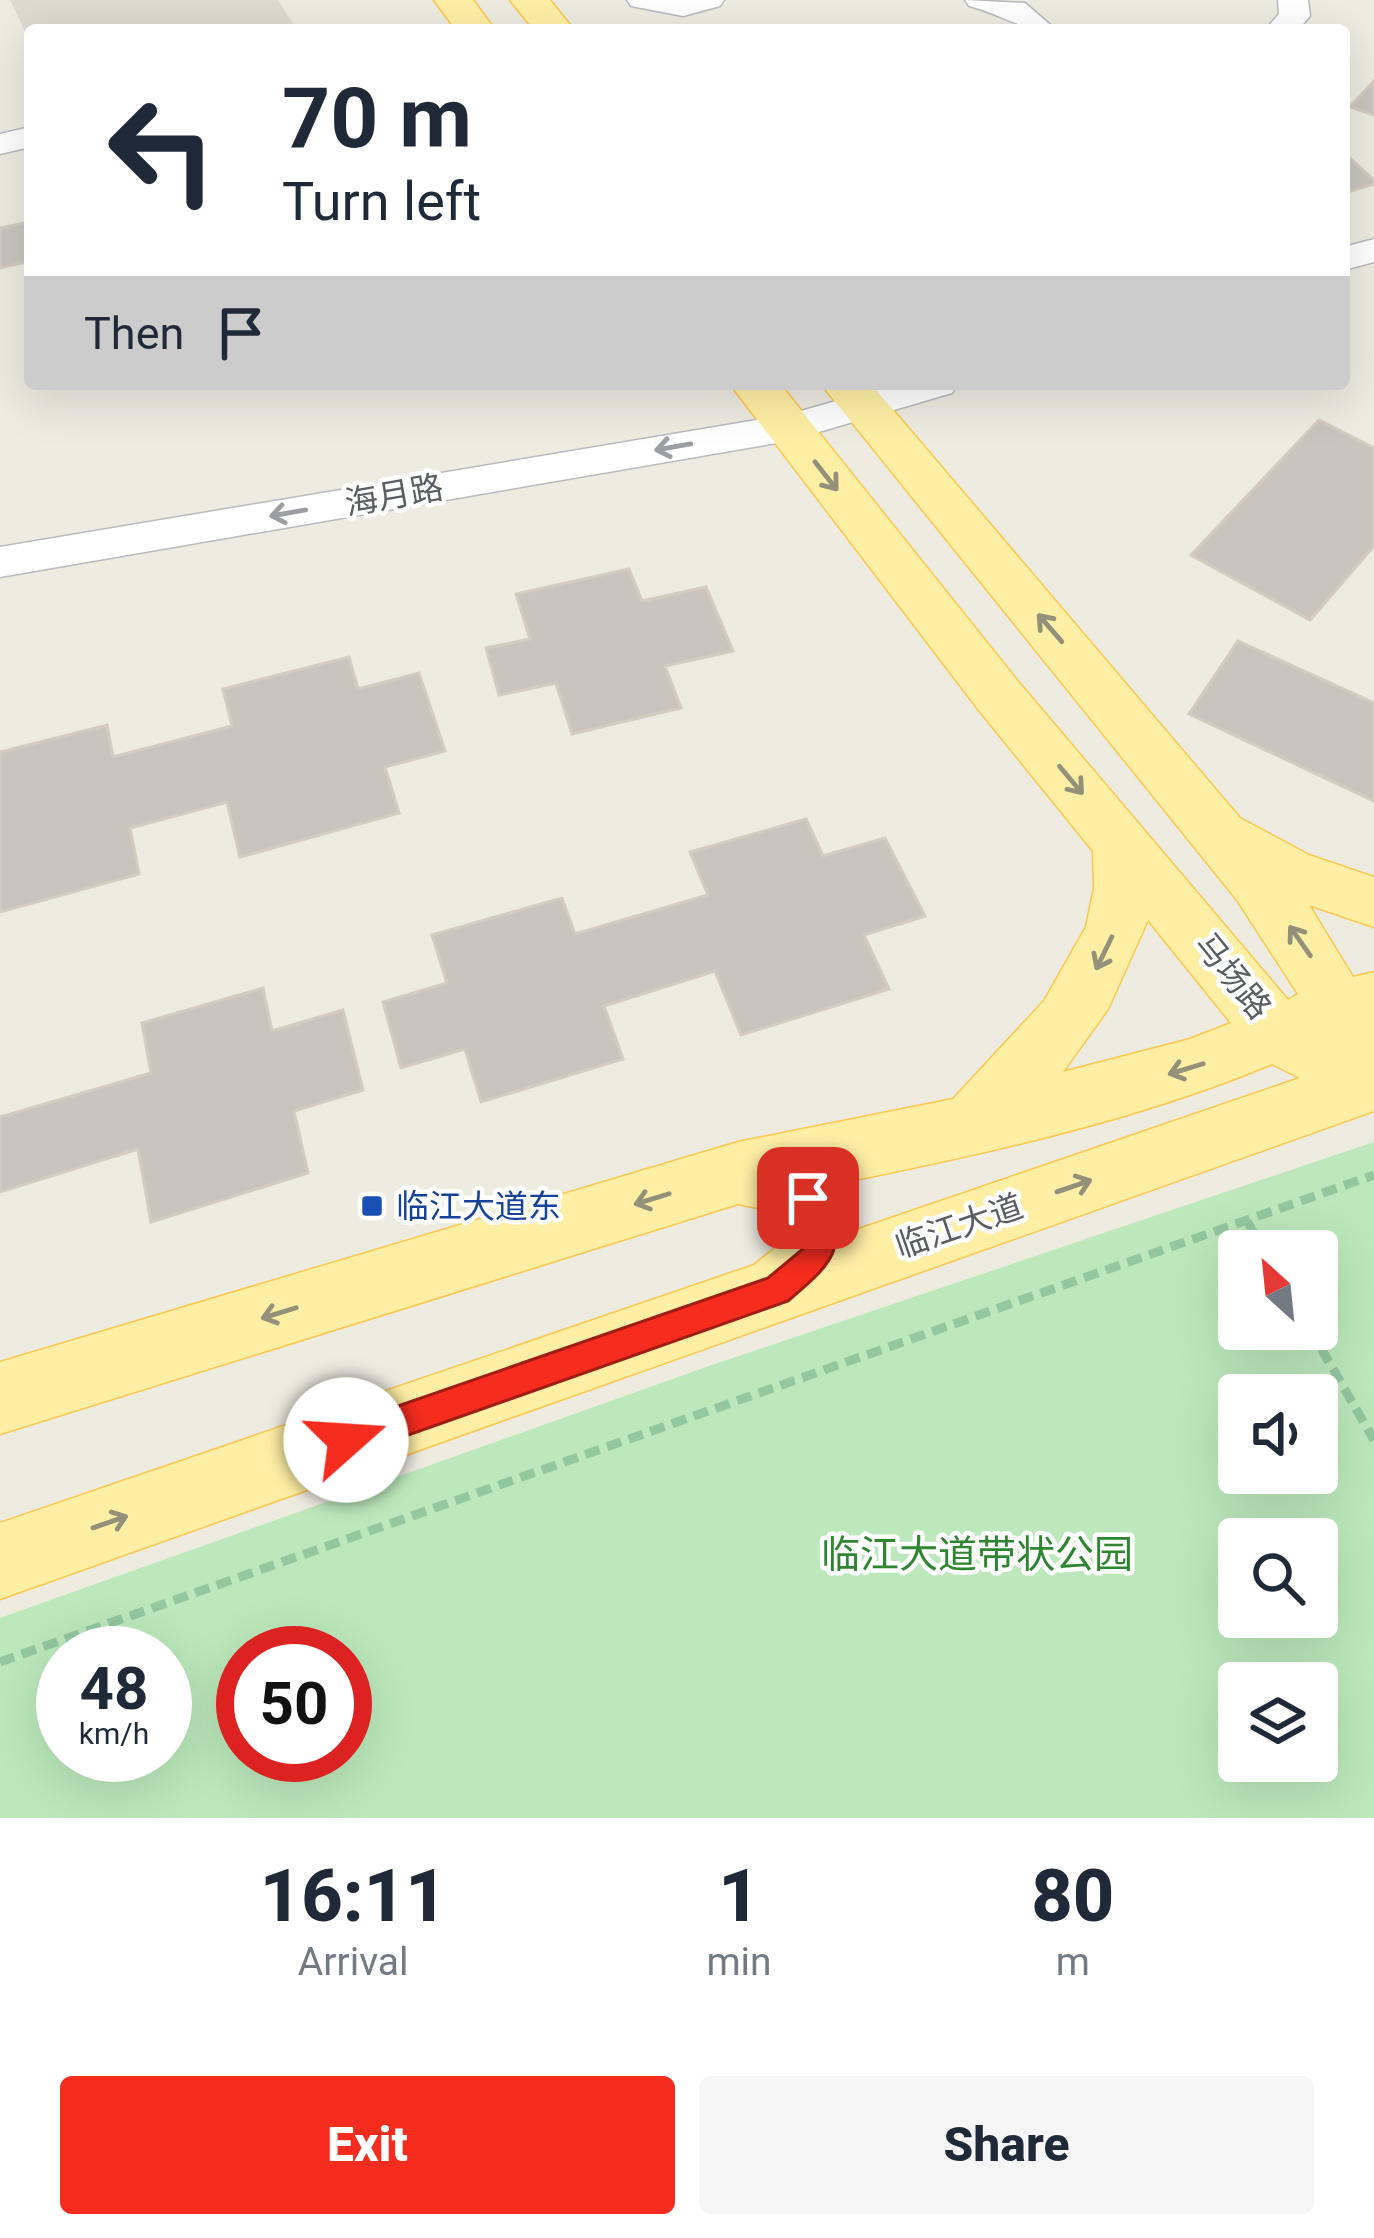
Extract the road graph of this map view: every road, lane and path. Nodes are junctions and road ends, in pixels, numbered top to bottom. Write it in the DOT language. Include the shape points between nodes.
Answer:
graph roads {
  1 [pos="453,0"];
  2 [pos="642,0"];
  3 [pos="980,0"];
  4 [pos="691,12"];
  5 [pos="471,24"];
  6 [pos="1033,24"];
  7 [pos="759,390"];
  8 [pos="893,390"];
  9 [pos="854,395"];
  10 [pos="788,428"];
  11 [pos="0,562"];
  12 [pos="1204,816"];
  13 [pos="1121,839"];
  14 [pos="1374,902"];
  15 [pos="1356,1003"];
  16 [pos="1279,1035"];
  17 [pos="1368,1084"];
  18 [pos="971,1126"];
  19 [pos="738,1173"];
  20 [pos="1374,1174"];
  21 [pos="1247,1221"];
  22 [pos="1252,1230"];
  23 [pos="777,1290"];
  24 [pos="1322,1350"];
  25 [pos="0,1398"];
  26 [pos="1374,1440"];
  27 [pos="0,1561"];
  28 [pos="0,1662"];
  1 -- 5 [label="main road"];
  2 -- 4 [label="street"];
  3 -- 6 [label="street"];
  7 -- 10 [label="main road, 马场路"];
  8 -- 9 [label="street, 海月路"];
  9 -- 10 [label="street, 海月路"];
  12 -- 9 [label="main road, 马场路, one-way"];
  10 -- 11 [label="street, 海月路, one-way"];
  10 -- 13 [label="main road, 马场路, one-way"];
  12 -- 13 [label="main road" via="1200,844 1184,857"];
  12 -- 14 [label="main road" via="1288,873"];
  15 -- 12 [label="main road, 马场路, one-way"];
  13 -- 16 [label="main road, 马场路"];
  13 -- 18 [label="main road, one-way" via="1123,896 1110,947 1041,1058"];
  15 -- 16 [label="main road"];
  15 -- 17 [label="main road, 马场路"];
  16 -- 17 [label="main road, 马场路"];
  16 -- 18 [label="main road, one-way" via="1194,1067"];
  23 -- 17 [label="main road, 临江大道, one-way"];
  18 -- 19 [label="main road"];
  19 -- 23 [label="main road" via="775,1178 808,1198 821,1222 819,1255"];
  19 -- 25 [label="main road, one-way"];
  20 -- 21 [label="path"];
  21 -- 22 [label="path"];
  21 -- 28 [label="path"];
  27 -- 23 [label="main road, 临江大道, one-way"];
  24 -- 26 [label="path"];
}
